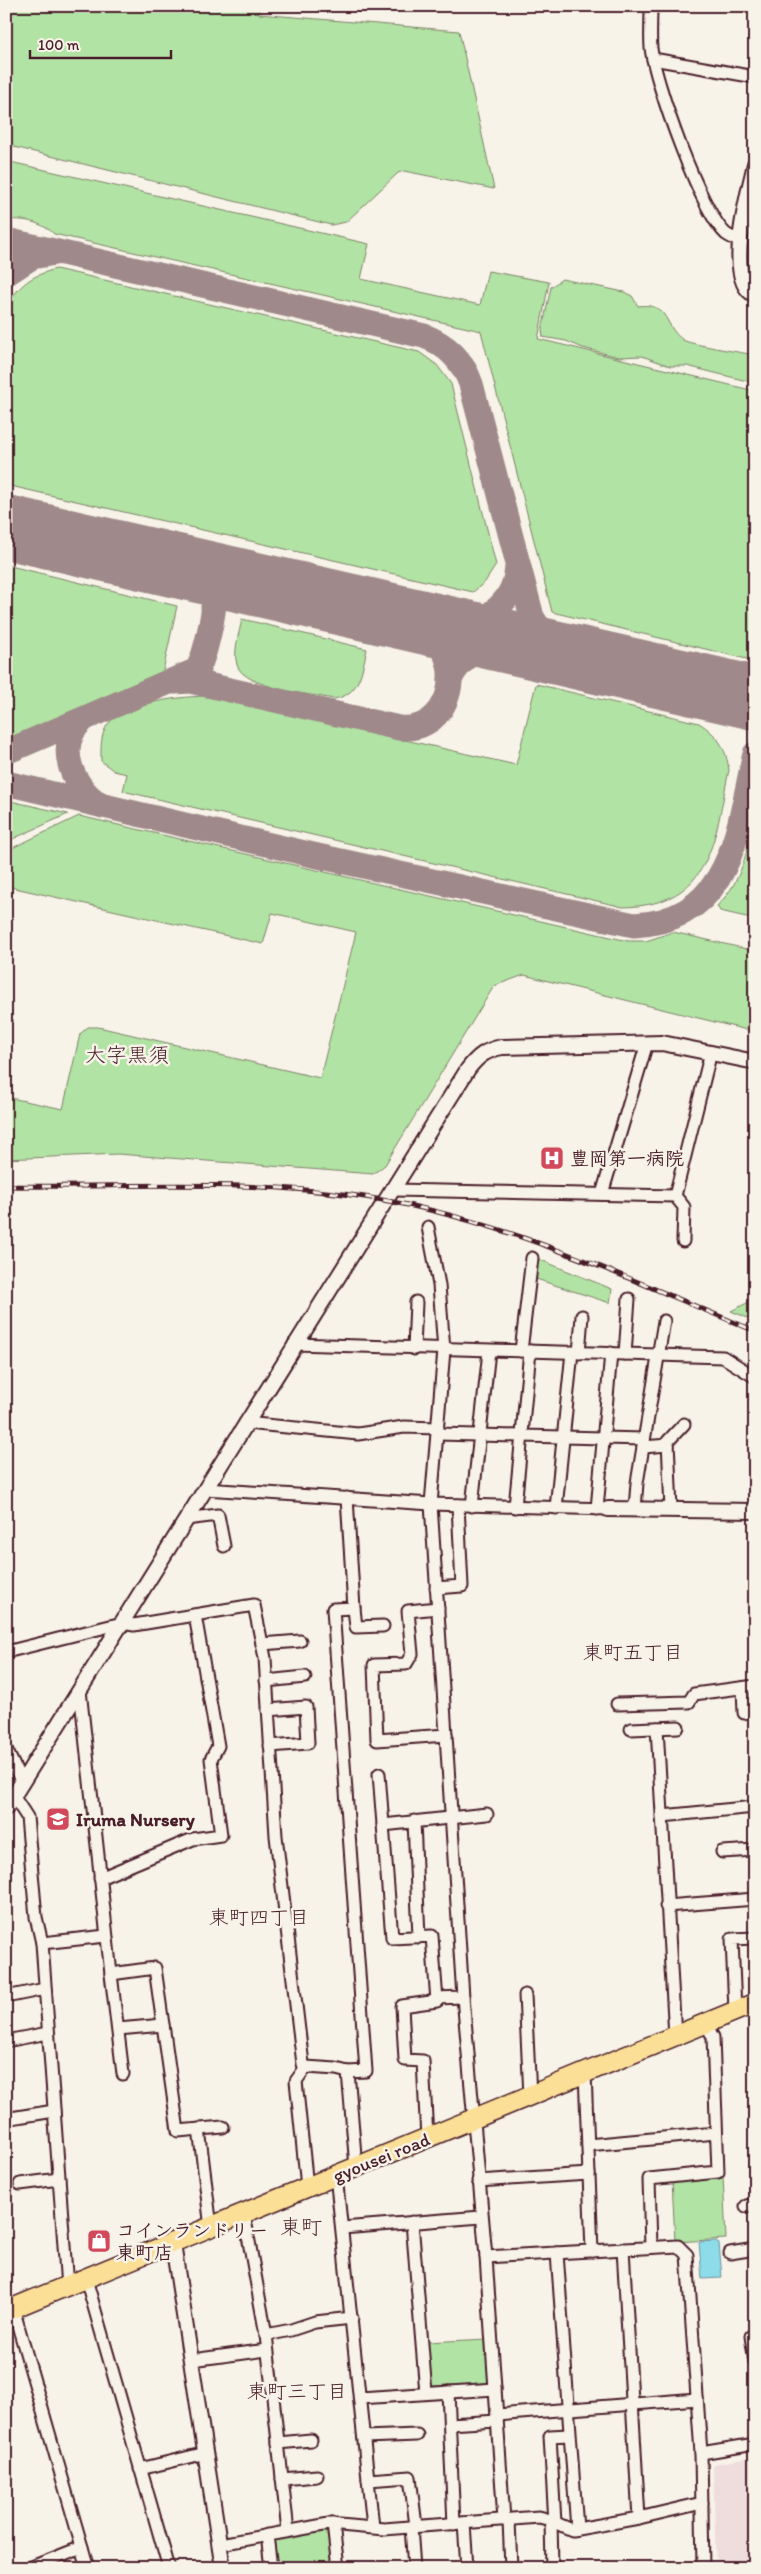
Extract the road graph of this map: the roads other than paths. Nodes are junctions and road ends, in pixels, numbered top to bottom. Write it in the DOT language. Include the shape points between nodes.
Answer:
graph roads {
  1 [pos="651,6"];
  2 [pos="654,59"];
  3 [pos="755,77"];
  4 [pos="755,164"];
  5 [pos="740,241"];
  6 [pos="755,295"];
  7 [pos="647,1043"];
  8 [pos="711,1052"];
  9 [pos="755,1062"];
  10 [pos="394,1190"];
  11 [pos="602,1194"];
  12 [pos="675,1196"];
  13 [pos="428,1227"];
  14 [pos="683,1241"];
  15 [pos="532,1258"];
  16 [pos="629,1299"];
  17 [pos="416,1302"];
  18 [pos="582,1316"];
  19 [pos="664,1321"];
  20 [pos="294,1344"];
  21 [pos="414,1349"];
  22 [pos="444,1350"];
  23 [pos="489,1351"];
  24 [pos="526,1351"];
  25 [pos="576,1353"];
  26 [pos="611,1353"];
  27 [pos="625,1354"];
  28 [pos="659,1354"];
  29 [pos="755,1377"];
  30 [pos="245,1423"];
  31 [pos="684,1424"];
  32 [pos="438,1431"];
  33 [pos="480,1434"];
  34 [pos="522,1434"];
  35 [pos="564,1435"];
  36 [pos="604,1436"];
  37 [pos="644,1443"];
  38 [pos="668,1445"];
  39 [pos="205,1489"];
  40 [pos="346,1498"];
  41 [pos="431,1504"];
  42 [pos="458,1505"];
  43 [pos="472,1506"];
  44 [pos="515,1507"];
  45 [pos="556,1508"];
  46 [pos="603,1509"];
  47 [pos="635,1510"];
  48 [pos="671,1510"];
  49 [pos="755,1512"];
  50 [pos="186,1519"];
  51 [pos="224,1546"];
  52 [pos="436,1588"];
  53 [pos="354,1608"];
  54 [pos="438,1608"];
  55 [pos="195,1615"];
  56 [pos="122,1623"];
  57 [pos="383,1626"];
  58 [pos="300,1641"];
  59 [pos="262,1644"];
  60 [pos="6,1652"];
  61 [pos="305,1677"];
  62 [pos="266,1681"];
  63 [pos="749,1687"];
  64 [pos="80,1690"];
  65 [pos="617,1704"];
  66 [pos="268,1710"];
  67 [pos="745,1713"];
  68 [pos="678,1727"];
  69 [pos="657,1728"];
  70 [pos="631,1729"];
  71 [pos="446,1736"];
  72 [pos="270,1746"];
  73 [pos="6,1749"];
  74 [pos="379,1774"];
  75 [pos="22,1783"];
  76 [pos="10,1803"];
  77 [pos="755,1807"];
  78 [pos="487,1814"];
  79 [pos="662,1816"];
  80 [pos="451,1817"];
  81 [pos="414,1821"];
  82 [pos="383,1824"];
  83 [pos="755,1850"];
  84 [pos="722,1852"];
  85 [pos="100,1878"];
  86 [pos="755,1899"];
  87 [pos="666,1906"];
  88 [pos="106,1936"];
  89 [pos="419,1937"];
  90 [pos="755,1938"];
  91 [pos="42,1943"];
  92 [pos="111,1974"];
  93 [pos="45,1990"];
  94 [pos="525,1995"];
  95 [pos="6,1997"];
  96 [pos="463,1997"];
  97 [pos="436,1998"];
  98 [pos="755,2003"];
  99 [pos="735,2011"];
  100 [pos="706,2024"];
  101 [pos="163,2025"];
  102 [pos="118,2029"];
  103 [pos="48,2033"];
  104 [pos="675,2036"];
  105 [pos="6,2041"];
  106 [pos="306,2067"];
  107 [pos="348,2072"];
  108 [pos="585,2073"];
  109 [pos="123,2074"];
  110 [pos="530,2096"];
  111 [pos="54,2111"];
  112 [pos="11,2118"];
  113 [pos="473,2119"];
  114 [pos="223,2127"];
  115 [pos="199,2129"];
  116 [pos="716,2134"];
  117 [pos="427,2138"];
  118 [pos="588,2145"];
  119 [pos="356,2166"];
  120 [pos="589,2174"];
  121 [pos="336,2175"];
  122 [pos="59,2179"];
  123 [pos="478,2181"];
  124 [pos="20,2184"];
  125 [pos="307,2187"];
  126 [pos="244,2214"];
  127 [pos="481,2217"];
  128 [pos="412,2222"];
  129 [pos="211,2228"];
  130 [pos="342,2228"];
  131 [pos="174,2244"];
  132 [pos="651,2247"];
  133 [pos="623,2249"];
  134 [pos="755,2249"];
  135 [pos="592,2251"];
  136 [pos="557,2253"];
  137 [pos="730,2253"];
  138 [pos="486,2257"];
  139 [pos="86,2279"];
  140 [pos="67,2287"];
  141 [pos="10,2309"];
  142 [pos="352,2318"];
  143 [pos="266,2335"];
  144 [pos="755,2336"];
  145 [pos="267,2350"];
  146 [pos="192,2360"];
  147 [pos="755,2362"];
  148 [pos="495,2389"];
  149 [pos="448,2392"];
  150 [pos="426,2393"];
  151 [pos="360,2398"];
  152 [pos="697,2399"];
  153 [pos="631,2404"];
  154 [pos="567,2409"];
  155 [pos="497,2418"];
  156 [pos="450,2424"];
  157 [pos="417,2435"];
  158 [pos="569,2435"];
  159 [pos="364,2437"];
  160 [pos="311,2440"];
  161 [pos="278,2443"];
  162 [pos="755,2444"];
  163 [pos="701,2452"];
  164 [pos="206,2453"];
  165 [pos="140,2468"];
  166 [pos="317,2476"];
  167 [pos="282,2479"];
  168 [pos="368,2480"];
  169 [pos="702,2503"];
  170 [pos="639,2518"];
  171 [pos="506,2520"];
  172 [pos="553,2522"];
  173 [pos="459,2523"];
  174 [pos="333,2524"];
  175 [pos="413,2526"];
  176 [pos="373,2527"];
  177 [pos="577,2529"];
  178 [pos="288,2531"];
  179 [pos="267,2535"];
  180 [pos="220,2544"];
  181 [pos="82,2547"];
  182 [pos="29,2568"];
  183 [pos="88,2568"];
  184 [pos="169,2568"];
  185 [pos="223,2568"];
  186 [pos="271,2568"];
  187 [pos="338,2568"];
  188 [pos="414,2568"];
  189 [pos="467,2568"];
  190 [pos="511,2568"];
  191 [pos="552,2568"];
  192 [pos="703,2568"];
  1 -- 2 [label="street"];
  2 -- 3 [label="street"];
  2 -- 5 [label="street" via="663,98 703,198 722,230"];
  4 -- 5 [label="street"];
  5 -- 6 [label="street" via="740,277 744,288"];
  7 -- 8 [label="street" via="680,1045"];
  7 -- 10 [label="street" via="502,1047 479,1055"];
  7 -- 11 [label="street"];
  8 -- 9 [label="street"];
  8 -- 12 [label="street"];
  10 -- 11 [label="street"];
  10 -- 20 [label="street"];
  11 -- 12 [label="street"];
  12 -- 14 [label="street" via="684,1207"];
  13 -- 22 [label="street" via="439,1285"];
  15 -- 24 [label="street"];
  16 -- 27 [label="street"];
  17 -- 21 [label="street"];
  18 -- 25 [label="street"];
  19 -- 28 [label="street"];
  20 -- 21 [label="street"];
  20 -- 30 [label="street"];
  21 -- 22 [label="street"];
  22 -- 23 [label="street"];
  22 -- 32 [label="street"];
  23 -- 24 [label="street"];
  23 -- 33 [label="street"];
  24 -- 25 [label="street"];
  24 -- 34 [label="street"];
  25 -- 26 [label="street"];
  25 -- 35 [label="street"];
  26 -- 27 [label="street"];
  26 -- 36 [label="street"];
  27 -- 28 [label="street"];
  28 -- 29 [label="street" via="723,1357"];
  28 -- 37 [label="street"];
  30 -- 32 [label="street" via="358,1434 404,1427"];
  30 -- 39 [label="street"];
  31 -- 38 [label="street"];
  32 -- 33 [label="street"];
  32 -- 41 [label="street"];
  33 -- 34 [label="street"];
  33 -- 43 [label="street"];
  34 -- 35 [label="street"];
  34 -- 44 [label="street"];
  35 -- 36 [label="street"];
  35 -- 45 [label="street"];
  36 -- 37 [label="street"];
  36 -- 46 [label="street"];
  37 -- 38 [label="street"];
  37 -- 47 [label="street"];
  38 -- 48 [label="street"];
  39 -- 40 [label="street"];
  39 -- 50 [label="street"];
  40 -- 41 [label="street"];
  40 -- 53 [label="street"];
  41 -- 42 [label="street"];
  41 -- 52 [label="street"];
  42 -- 43 [label="street"];
  42 -- 52 [label="street" via="462,1586"];
  43 -- 44 [label="street"];
  44 -- 45 [label="street"];
  45 -- 46 [label="street"];
  46 -- 47 [label="street"];
  47 -- 48 [label="street"];
  48 -- 49 [label="street"];
  50 -- 51 [label="street" via="218,1515"];
  50 -- 56 [label="street"];
  52 -- 54 [label="street"];
  53 -- 57 [label="street" via="356,1627"];
  53 -- 107 [label="street" via="333,1609 366,2071"];
  54 -- 71 [label="street"];
  54 -- 71 [label="street" via="408,1611 412,1654 406,1664 374,1665 377,1740"];
  55 -- 56 [label="street" via="134,1626"];
  55 -- 59 [label="street" via="254,1605"];
  55 -- 85 [label="street" via="218,1746 211,1759 221,1836 193,1838"];
  56 -- 60 [label="street"];
  56 -- 64 [label="street"];
  58 -- 59 [label="street"];
  59 -- 62 [label="street"];
  61 -- 62 [label="street"];
  62 -- 66 [label="street"];
  63 -- 65 [label="street" via="694,1694 689,1702"];
  63 -- 67 [label="street"];
  64 -- 75 [label="street"];
  64 -- 85 [label="street"];
  66 -- 72 [label="street"];
  66 -- 72 [label="street" via="306,1707 308,1743"];
  68 -- 69 [label="street"];
  69 -- 70 [label="street"];
  69 -- 79 [label="street"];
  71 -- 80 [label="street"];
  72 -- 106 [label="street" via="276,1836 302,2064"];
  73 -- 75 [label="street"];
  74 -- 82 [label="street"];
  75 -- 76 [label="street"];
  76 -- 91 [label="street" via="27,1818 36,1917"];
  77 -- 79 [label="street"];
  78 -- 80 [label="street"];
  79 -- 87 [label="street"];
  80 -- 81 [label="street"];
  80 -- 96 [label="street"];
  81 -- 82 [label="street"];
  81 -- 89 [label="street"];
  82 -- 89 [label="street" via="392,1938"];
  83 -- 84 [label="street"];
  85 -- 88 [label="street"];
  86 -- 87 [label="street"];
  87 -- 104 [label="street"];
  88 -- 91 [label="street"];
  88 -- 92 [label="street"];
  89 -- 97 [label="street" via="432,1936"];
  90 -- 99 [label="street" via="732,1940"];
  91 -- 93 [label="street"];
  92 -- 101 [label="street" via="155,1968"];
  92 -- 102 [label="street"];
  93 -- 95 [label="street"];
  93 -- 103 [label="street"];
  94 -- 110 [label="street"];
  96 -- 97 [label="street"];
  96 -- 113 [label="street"];
  97 -- 117 [label="street" via="437,2001 402,2006 405,2060 423,2061"];
  98 -- 99 [label="highway, gyousei road"];
  99 -- 100 [label="highway, gyousei road"];
  100 -- 104 [label="highway, gyousei road"];
  100 -- 116 [label="street" via="713,2037"];
  101 -- 102 [label="street"];
  101 -- 115 [label="street" via="178,2131"];
  102 -- 109 [label="street"];
  103 -- 105 [label="street"];
  103 -- 111 [label="street"];
  104 -- 108 [label="highway, gyousei road"];
  106 -- 107 [label="street" via="336,2068"];
  106 -- 125 [label="street" via="296,2081"];
  107 -- 119 [label="street"];
  108 -- 110 [label="highway, gyousei road"];
  108 -- 118 [label="street"];
  110 -- 113 [label="highway, gyousei road"];
  111 -- 112 [label="street"];
  111 -- 122 [label="street"];
  113 -- 117 [label="highway, gyousei road"];
  113 -- 123 [label="street"];
  114 -- 115 [label="street"];
  115 -- 129 [label="street"];
  116 -- 118 [label="street"];
  116 -- 132 [label="street" via="718,2172 649,2179"];
  117 -- 119 [label="highway, gyousei road"];
  118 -- 120 [label="street"];
  119 -- 121 [label="highway, gyousei road"];
  120 -- 123 [label="street"];
  120 -- 135 [label="street"];
  121 -- 125 [label="highway, gyousei road"];
  121 -- 130 [label="street"];
  122 -- 124 [label="street"];
  122 -- 140 [label="street"];
  123 -- 127 [label="street"];
  125 -- 126 [label="highway, gyousei road"];
  126 -- 129 [label="highway, gyousei road"];
  126 -- 143 [label="street"];
  127 -- 128 [label="street"];
  127 -- 138 [label="street"];
  128 -- 130 [label="street"];
  128 -- 150 [label="street"];
  129 -- 131 [label="highway, gyousei road"];
  130 -- 142 [label="street"];
  131 -- 139 [label="highway, gyousei road"];
  131 -- 146 [label="street"];
  132 -- 133 [label="street"];
  132 -- 152 [label="street" via="678,2246 687,2255"];
  133 -- 135 [label="street"];
  133 -- 153 [label="street"];
  134 -- 137 [label="street"];
  135 -- 136 [label="street"];
  136 -- 138 [label="street"];
  136 -- 154 [label="street"];
  138 -- 148 [label="street"];
  139 -- 140 [label="highway, gyousei road"];
  139 -- 165 [label="street"];
  140 -- 141 [label="highway, gyousei road"];
  141 -- 181 [label="street"];
  142 -- 143 [label="street" via="315,2322"];
  142 -- 151 [label="street"];
  143 -- 145 [label="street"];
  144 -- 147 [label="street" via="752,2336"];
  145 -- 146 [label="street"];
  145 -- 161 [label="street"];
  146 -- 164 [label="street"];
  148 -- 149 [label="street"];
  148 -- 155 [label="street"];
  149 -- 150 [label="street"];
  149 -- 156 [label="street"];
  150 -- 151 [label="street"];
  151 -- 159 [label="street"];
  152 -- 153 [label="street"];
  152 -- 163 [label="street"];
  153 -- 154 [label="street"];
  153 -- 170 [label="street"];
  154 -- 155 [label="street"];
  154 -- 158 [label="street"];
  155 -- 156 [label="street"];
  155 -- 171 [label="street"];
  156 -- 173 [label="street"];
  157 -- 159 [label="street"];
  158 -- 172 [label="street" via="550,2436"];
  158 -- 177 [label="street"];
  159 -- 168 [label="street"];
  160 -- 161 [label="street"];
  161 -- 167 [label="street"];
  162 -- 163 [label="street"];
  163 -- 169 [label="street"];
  164 -- 165 [label="street"];
  164 -- 180 [label="street"];
  165 -- 184 [label="street"];
  166 -- 167 [label="street"];
  167 -- 178 [label="street"];
  168 -- 175 [label="street" via="410,2477"];
  168 -- 176 [label="street"];
  169 -- 170 [label="street"];
  169 -- 192 [label="street"];
  170 -- 177 [label="street"];
  171 -- 172 [label="street" via="539,2518"];
  171 -- 173 [label="street"];
  171 -- 190 [label="street"];
  172 -- 177 [label="street"];
  172 -- 191 [label="street"];
  173 -- 175 [label="street"];
  173 -- 189 [label="street"];
  174 -- 176 [label="street"];
  174 -- 178 [label="street"];
  174 -- 187 [label="street"];
  175 -- 176 [label="street"];
  175 -- 188 [label="street"];
  178 -- 179 [label="street"];
  179 -- 180 [label="street"];
  179 -- 186 [label="street"];
  180 -- 185 [label="street"];
  181 -- 182 [label="street"];
  181 -- 183 [label="street"];
}
